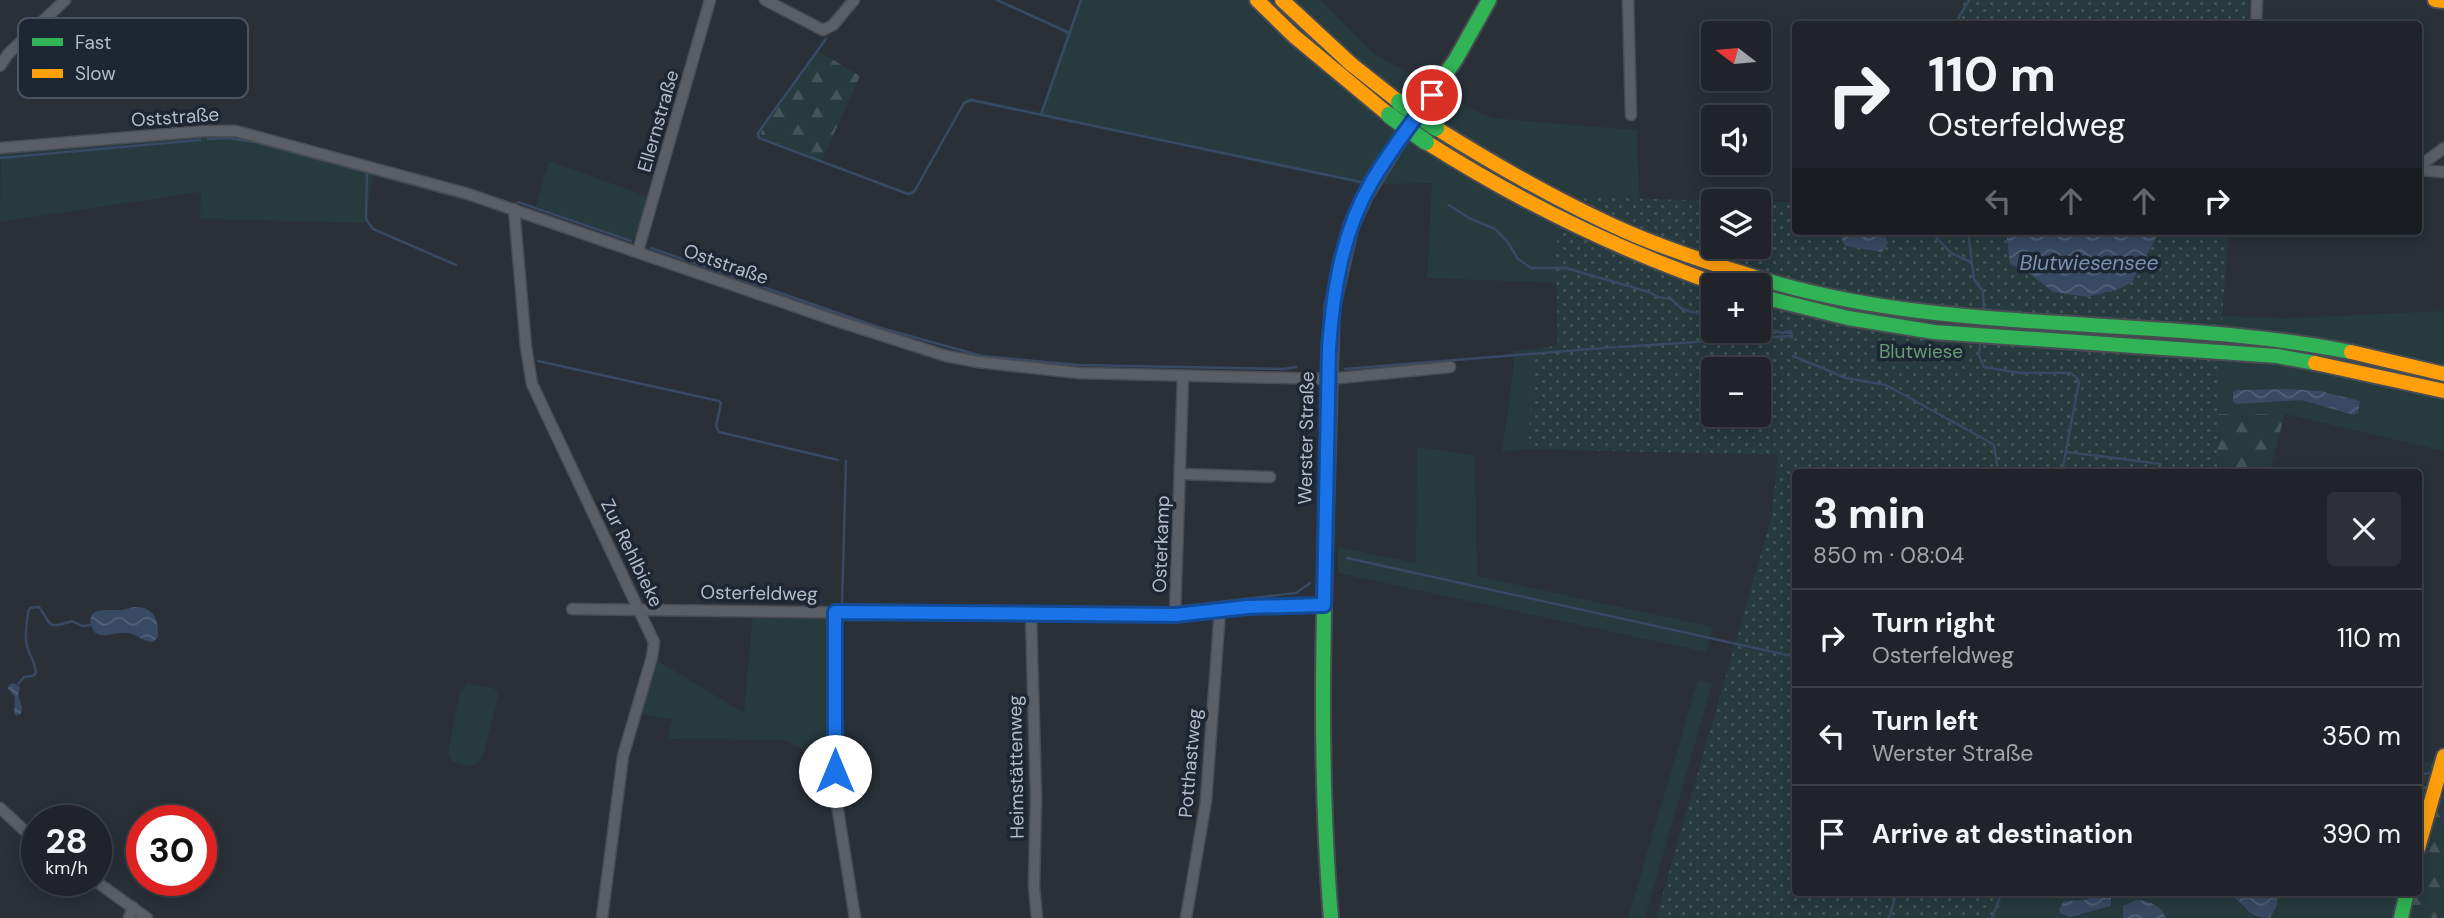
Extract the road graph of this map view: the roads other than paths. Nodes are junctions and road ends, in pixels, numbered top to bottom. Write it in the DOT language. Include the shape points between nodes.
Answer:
graph roads {
  1 [pos="65,0"];
  2 [pos="710,0"];
  3 [pos="765,0"];
  4 [pos="854,0"];
  5 [pos="1257,0"];
  6 [pos="1282,0"];
  7 [pos="1489,0"];
  8 [pos="1628,0"];
  9 [pos="2257,0"];
  10 [pos="2435,0"];
  11 [pos="2444,1"];
  12 [pos="46,18"];
  13 [pos="2256,21"];
  14 [pos="18,45"];
  15 [pos="0,66"];
  16 [pos="1631,115"];
  17 [pos="0,148"];
  18 [pos="2444,148"];
  19 [pos="2422,166"];
  20 [pos="2422,169"];
  21 [pos="2444,172"];
  22 [pos="514,209"];
  23 [pos="638,251"];
  24 [pos="1701,278"];
  25 [pos="1771,299"];
  26 [pos="1968,326"];
  27 [pos="1450,367"];
  28 [pos="2444,374"];
  29 [pos="1183,376"];
  30 [pos="1329,379"];
  31 [pos="2444,391"];
  32 [pos="1181,474"];
  33 [pos="1270,477"];
  34 [pos="1324,605"];
  35 [pos="572,609"];
  36 [pos="640,609"];
  37 [pos="1220,610"];
  38 [pos="835,612"];
  39 [pos="1031,615"];
  40 [pos="1175,615"];
  41 [pos="2443,758"];
  42 [pos="0,808"];
  43 [pos="21,827"];
  44 [pos="2422,833"];
  45 [pos="112,892"];
  46 [pos="2406,896"];
  47 [pos="134,907"];
  48 [pos="128,918"];
  49 [pos="147,918"];
  50 [pos="603,918"];
  51 [pos="855,918"];
  52 [pos="1037,918"];
  53 [pos="1186,918"];
  54 [pos="1331,918"];
  55 [pos="2400,918"];
  1 -- 12 [label="street"];
  2 -- 23 [label="street, Ellernstraße"];
  3 -- 4 [label="street" via="823,30"];
  5 -- 24 [label="main road, bridge" via="1389,116 1426,142 1544,213"];
  6 -- 26 [label="main road, bridge" via="1399,102 1503,170 1582,212 1685,255 1794,289"];
  7 -- 30 [label="main road, Werster Straße" via="1456,59 1371,182 1356,215 1332,307"];
  8 -- 16 [label="street"];
  9 -- 13 [label="street"];
  10 -- 11 [label="main road"];
  14 -- 15 [label="street"];
  17 -- 22 [label="street, Oststraße" via="236,131"];
  18 -- 19 [label="street"];
  20 -- 21 [label="street"];
  22 -- 23 [label="street, Oststraße"];
  22 -- 36 [label="street, Zur Rehlbieke" via="532,384"];
  23 -- 29 [label="street, Oststraße" via="946,356 1079,373"];
  25 -- 26 [label="main road" via="1909,328"];
  26 -- 28 [label="main road" via="1995,320 2284,341 2396,360"];
  26 -- 31 [label="main road" via="1994,337 2277,356"];
  27 -- 30 [label="street, Oststraße"];
  29 -- 30 [label="street, Oststraße"];
  29 -- 32 [label="street, Osterkamp"];
  30 -- 34 [label="main road, Werster Straße"];
  32 -- 33 [label="street, Osterkamp"];
  32 -- 40 [label="street, Osterkamp"];
  34 -- 37 [label="street, Osterfeldweg"];
  34 -- 54 [label="main road, Werster Straße" via="1324,837"];
  35 -- 36 [label="street, Osterfeldweg"];
  36 -- 38 [label="street, Osterfeldweg"];
  36 -- 50 [label="street, Zur Rehlbieke" via="653,642 652,657 623,756"];
  37 -- 40 [label="street, Osterfeldweg"];
  37 -- 53 [label="street, Potthastweg" via="1206,801"];
  38 -- 39 [label="street, Osterfeldweg"];
  38 -- 51 [label="street" via="836,798"];
  39 -- 40 [label="street, Osterfeldweg"];
  39 -- 52 [label="street, Heimstättenweg"];
  41 -- 44 [label="main road"];
  42 -- 43 [label="street"];
  45 -- 47 [label="street"];
  46 -- 55 [label="main road"];
  47 -- 48 [label="street"];
  47 -- 49 [label="street"];
}
